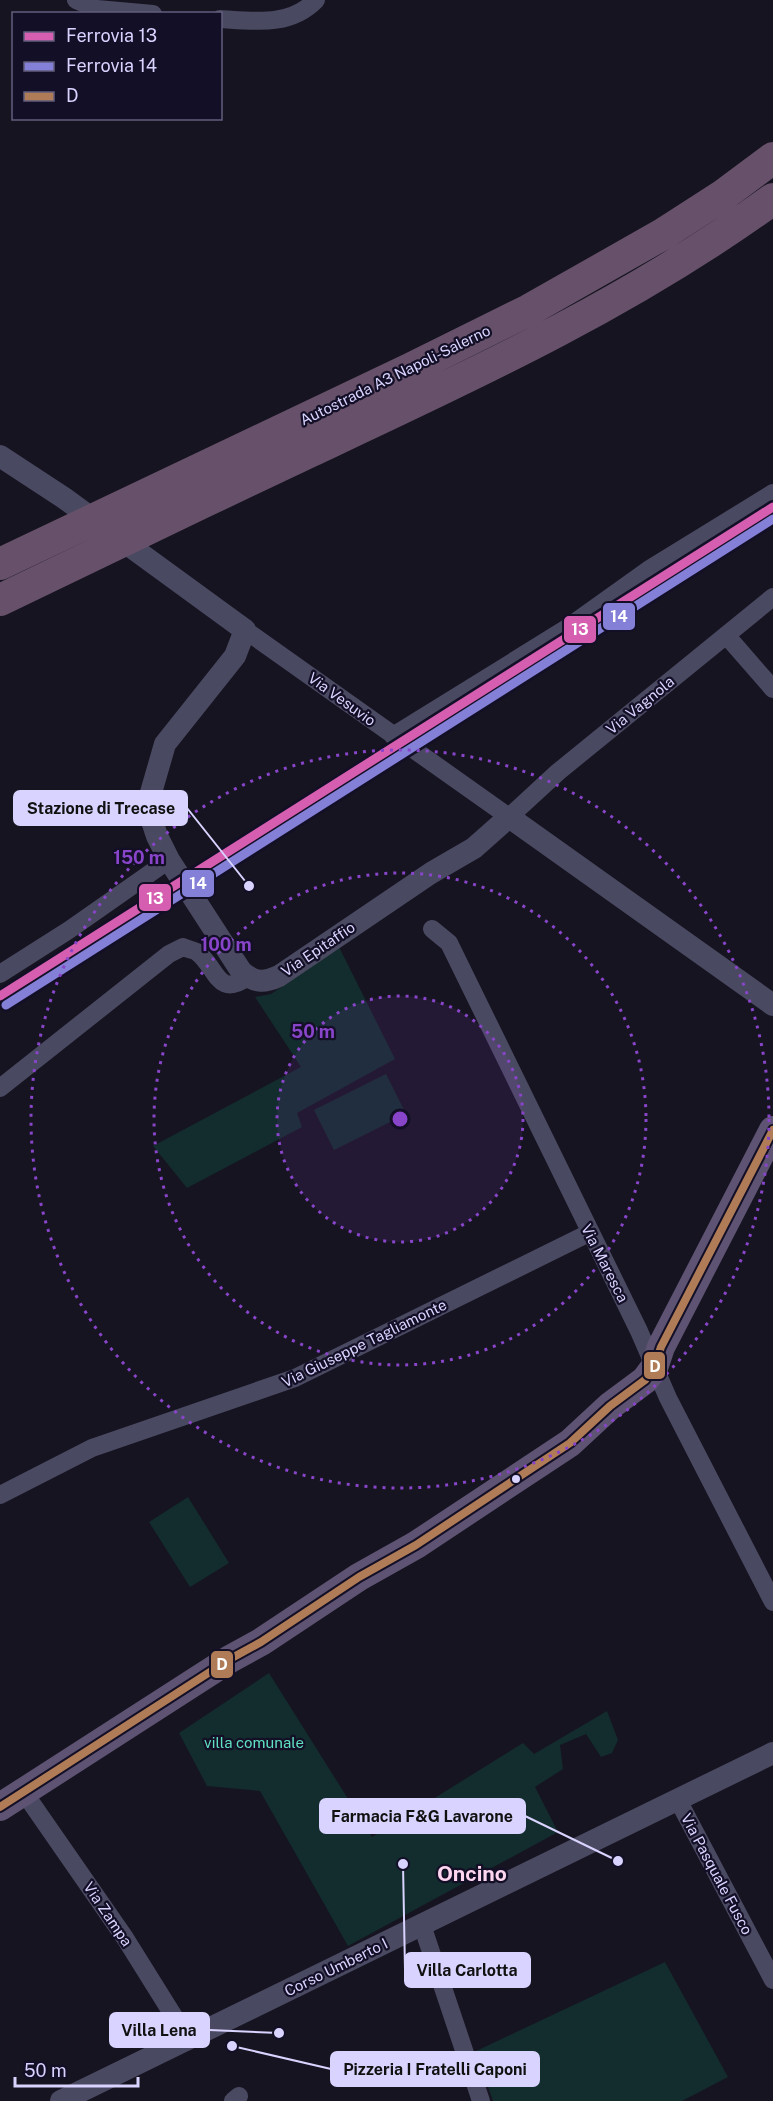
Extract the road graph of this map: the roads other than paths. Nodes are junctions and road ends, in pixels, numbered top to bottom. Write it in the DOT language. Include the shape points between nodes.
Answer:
graph roads {
  1 [pos="76,0"];
  2 [pos="316,0"];
  3 [pos="131,12"];
  4 [pos="222,19"];
  5 [pos="773,158"];
  6 [pos="773,199"];
  7 [pos="2,459"];
  8 [pos="773,493"];
  9 [pos="0,564"];
  10 [pos="773,597"];
  11 [pos="0,600"];
  12 [pos="245,630"];
  13 [pos="726,635"];
  14 [pos="773,689"];
  15 [pos="393,736"];
  16 [pos="509,817"];
  17 [pos="169,860"];
  18 [pos="432,929"];
  19 [pos="0,974"];
  20 [pos="248,977"];
  21 [pos="773,1005"];
  22 [pos="0,1088"];
  23 [pos="773,1130"];
  24 [pos="589,1233"];
  25 [pos="654,1368"];
  26 [pos="0,1495"];
  27 [pos="773,1602"];
  28 [pos="773,1753"];
  29 [pos="11,1799"];
  30 [pos="678,1800"];
  31 [pos="422,1925"];
  32 [pos="773,1980"];
  33 [pos="188,2039"];
  34 [pos="61,2101"];
  35 [pos="481,2101"];
  1 -- 3 [label="street" via="97,9"];
  2 -- 4 [label="street" via="298,14 276,21"];
  5 -- 9 [label="highway, Autostrada A3 Napoli-Salerno" via="663,234 529,310"];
  6 -- 11 [label="highway" via="647,282 493,366"];
  7 -- 12 [label="street, Via Vesuvio" via="64,498"];
  8 -- 15 [label="street"];
  10 -- 13 [label="street, Via Vagnola"];
  12 -- 15 [label="street, Via Vesuvio"];
  12 -- 17 [label="street" via="235,656 165,744 150,796 151,818"];
  13 -- 14 [label="street"];
  13 -- 16 [label="street, Via Vagnola"];
  15 -- 16 [label="street, Via Vesuvio"];
  16 -- 20 [label="street, Via Epitaffio" via="474,848 279,976 259,981"];
  16 -- 21 [label="street, Via Vesuvio"];
  17 -- 19 [label="street"];
  17 -- 20 [label="street"];
  18 -- 24 [label="street, Via Maresca" via="449,943"];
  20 -- 22 [label="street" via="237,985 228,985 196,952 183,947"];
  23 -- 25 [label="main road" via="661,1347"];
  24 -- 25 [label="street, Via Maresca"];
  24 -- 26 [label="street, Via Giuseppe Tagliamonte" via="296,1378 92,1448"];
  25 -- 27 [label="street, Via Maresca"];
  25 -- 29 [label="main road" via="570,1443 416,1545 359,1577"];
  28 -- 30 [label="street, Corso Umberto I"];
  29 -- 33 [label="street, Via Zampa" via="125,1938"];
  30 -- 31 [label="street, Corso Umberto I"];
  30 -- 32 [label="street, Via Pasquale Fusco"];
  31 -- 33 [label="street, Corso Umberto I"];
  31 -- 35 [label="street"];
  33 -- 34 [label="street, Corso Umberto I"];
}
